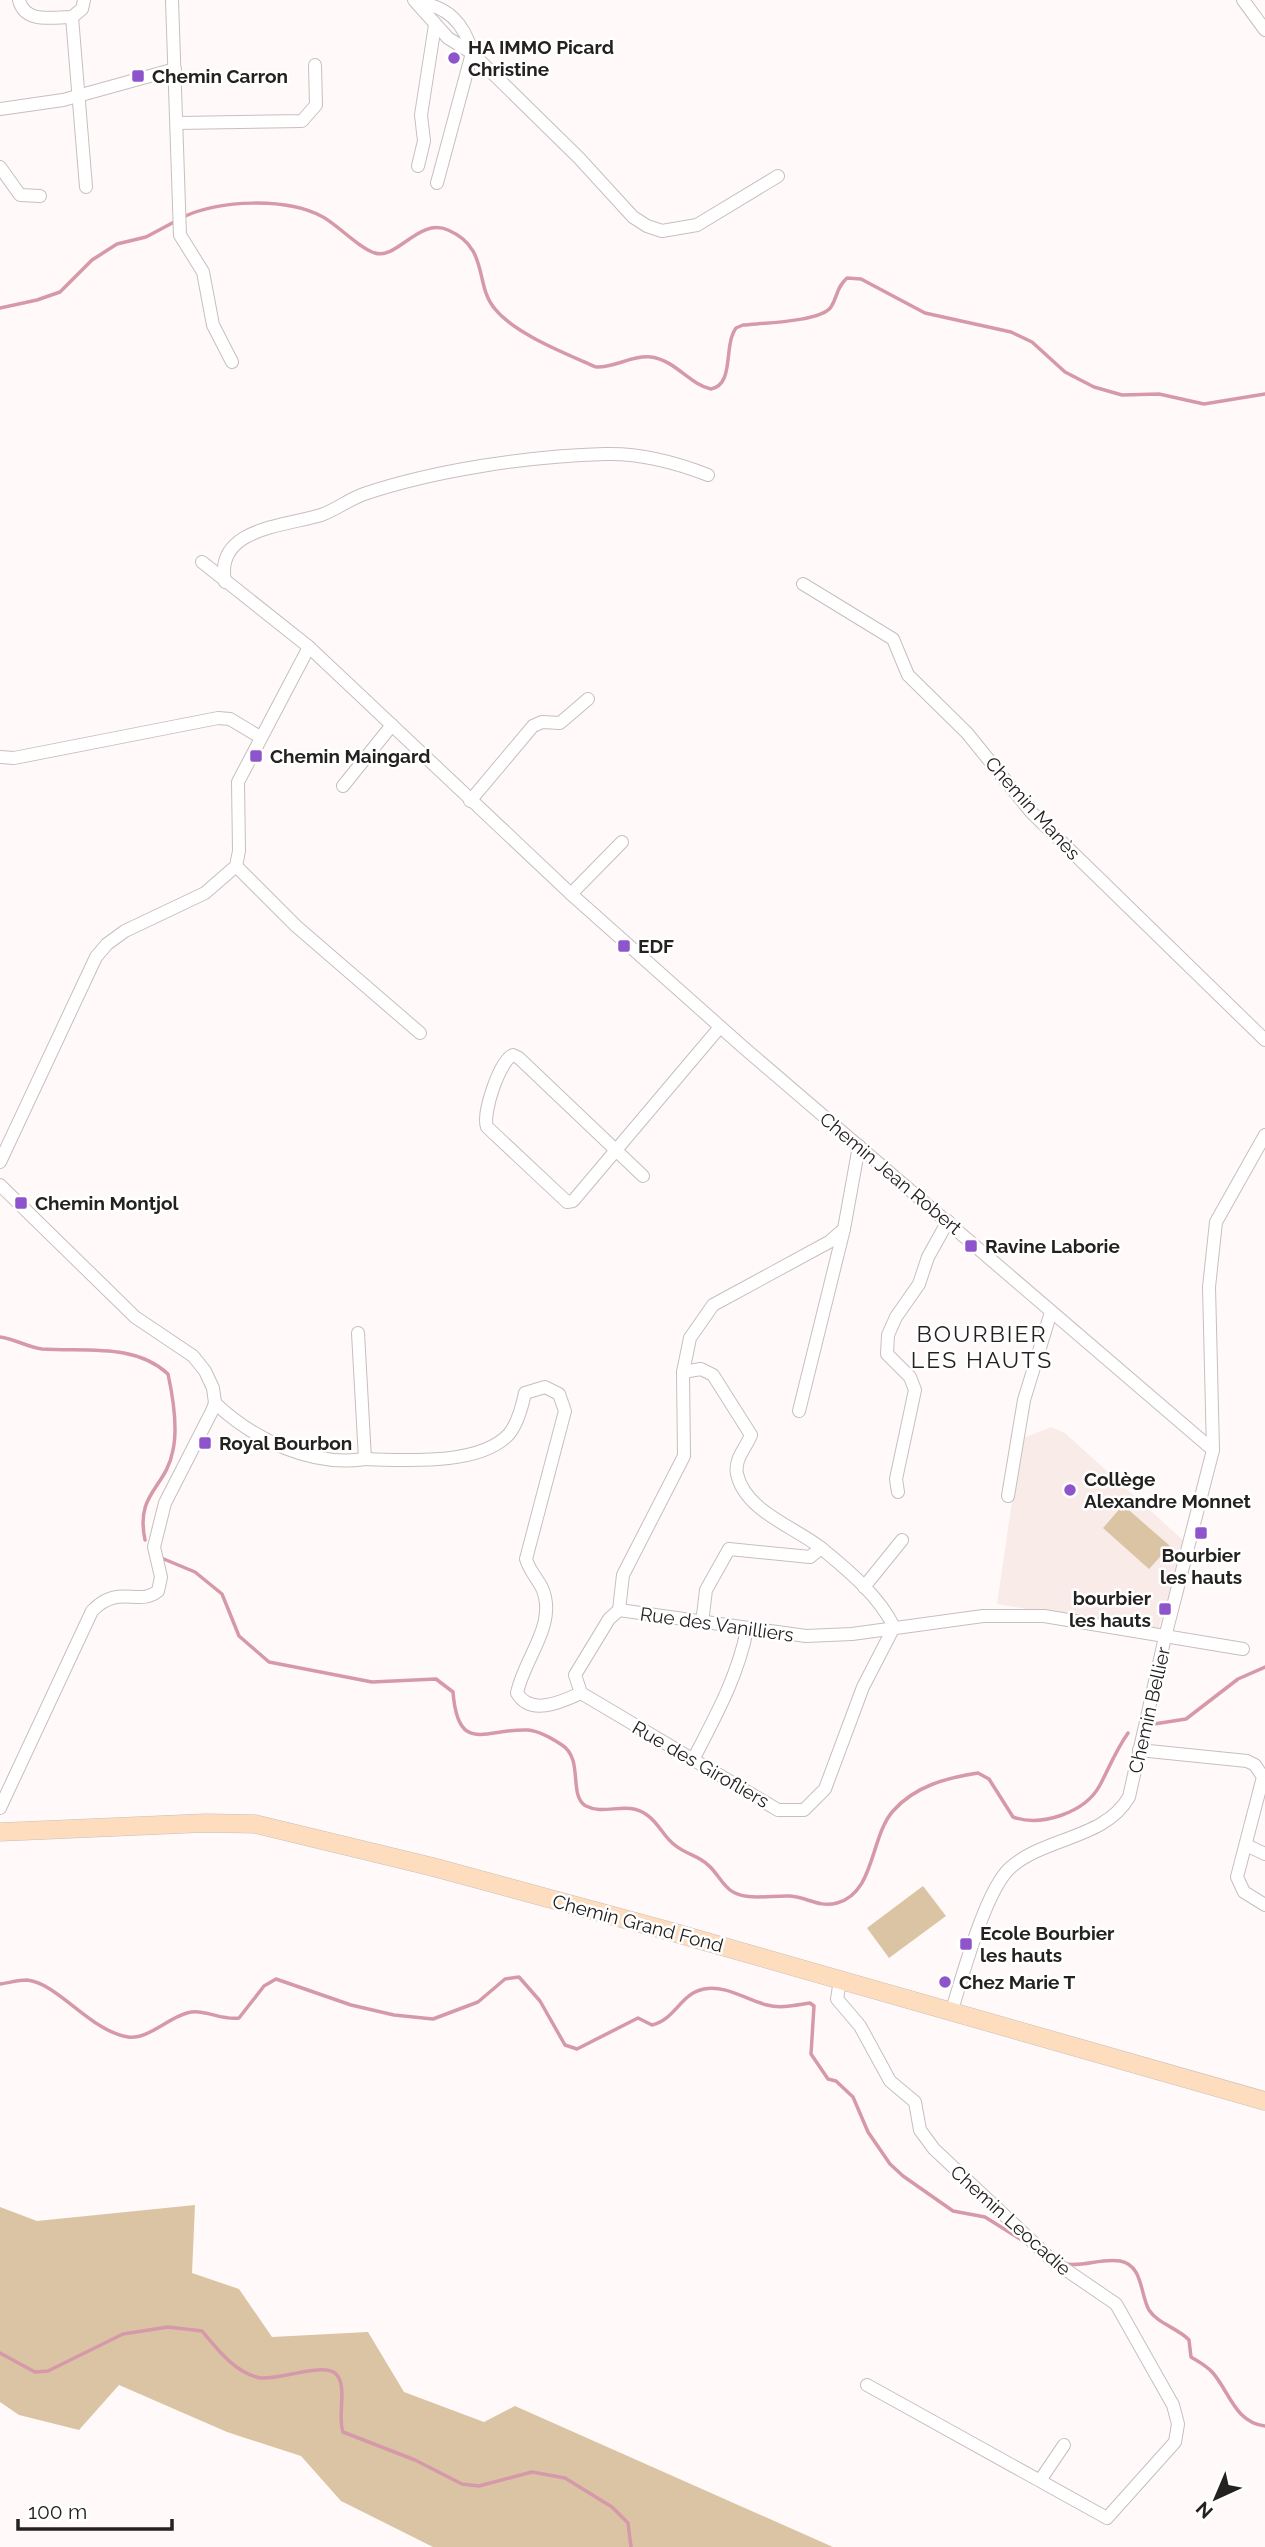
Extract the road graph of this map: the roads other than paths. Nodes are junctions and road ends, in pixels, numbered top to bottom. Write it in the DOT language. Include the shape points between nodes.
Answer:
graph roads {
  1 [pos="19,0"];
  2 [pos="85,0"];
  3 [pos="172,0"];
  4 [pos="1243,0"];
  5 [pos="416,1"];
  6 [pos="72,17"];
  7 [pos="435,25"];
  8 [pos="1265,30"];
  9 [pos="472,53"];
  10 [pos="315,65"];
  11 [pos="175,69"];
  12 [pos="80,95"];
  13 [pos="0,109"];
  14 [pos="177,123"];
  15 [pos="418,166"];
  16 [pos="0,167"];
  17 [pos="778,176"];
  18 [pos="437,183"];
  19 [pos="86,187"];
  20 [pos="40,196"];
  21 [pos="232,362"];
  22 [pos="708,475"];
  23 [pos="202,562"];
  24 [pos="225,583"];
  25 [pos="803,584"];
  26 [pos="309,647"];
  27 [pos="588,699"];
  28 [pos="392,725"];
  29 [pos="260,737"];
  30 [pos="0,757"];
  31 [pos="343,786"];
  32 [pos="470,801"];
  33 [pos="622,842"];
  34 [pos="236,866"];
  35 [pos="571,894"];
  36 [pos="720,1027"];
  37 [pos="420,1033"];
  38 [pos="1265,1040"];
  39 [pos="1265,1135"];
  40 [pos="859,1146"];
  41 [pos="616,1149"];
  42 [pos="0,1162"];
  43 [pos="643,1176"];
  44 [pos="0,1185"];
  45 [pos="948,1221"];
  46 [pos="844,1229"];
  47 [pos="1051,1312"];
  48 [pos="358,1333"];
  49 [pos="683,1372"];
  50 [pos="215,1403"];
  51 [pos="799,1411"];
  52 [pos="1213,1450"];
  53 [pos="365,1459"];
  54 [pos="898,1492"];
  55 [pos="1008,1496"];
  56 [pos="902,1540"];
  57 [pos="821,1548"];
  58 [pos="864,1587"];
  59 [pos="620,1610"];
  60 [pos="702,1623"];
  61 [pos="894,1628"];
  62 [pos="747,1630"];
  63 [pos="1165,1637"];
  64 [pos="1243,1649"];
  65 [pos="581,1693"];
  66 [pos="1139,1750"];
  67 [pos="694,1758"];
  68 [pos="0,1808"];
  69 [pos="0,1832"];
  70 [pos="1245,1845"];
  71 [pos="1265,1854"];
  72 [pos="1265,1905"];
  73 [pos="839,1980"];
  74 [pos="951,2012"];
  75 [pos="1265,2101"];
  76 [pos="867,2385"];
  77 [pos="1064,2445"];
  78 [pos="1041,2479"];
  1 -- 6 [label="street" via="23,11 32,17"];
  2 -- 6 [label="street"];
  3 -- 11 [label="street"];
  4 -- 8 [label="street"];
  5 -- 7 [label="street"];
  5 -- 9 [label="street" via="454,17"];
  6 -- 12 [label="street"];
  7 -- 9 [label="street"];
  7 -- 15 [label="street"];
  9 -- 17 [label="street" via="633,217 662,230 697,225"];
  9 -- 18 [label="street"];
  10 -- 14 [label="street" via="316,105 302,121"];
  11 -- 12 [label="street"];
  11 -- 14 [label="street"];
  12 -- 13 [label="street"];
  12 -- 19 [label="street"];
  14 -- 21 [label="street" via="180,235 204,272 213,325"];
  16 -- 20 [label="street" via="20,195"];
  22 -- 24 [label="street" via="656,458 607,454 514,460 390,487 360,495 320,515 281,522 244,539 226,556 222,569"];
  23 -- 24 [label="street, Chemin Jean Robert"];
  24 -- 26 [label="street, Chemin Jean Robert"];
  25 -- 38 [label="street, Chemin Manès" via="893,639 913,681 967,733 1031,812"];
  26 -- 28 [label="street, Chemin Jean Robert"];
  26 -- 29 [label="street"];
  27 -- 32 [label="street" via="563,721 533,726"];
  28 -- 31 [label="street"];
  28 -- 32 [label="street, Chemin Jean Robert"];
  29 -- 30 [label="street" via="230,719 218,718"];
  29 -- 34 [label="street" via="238,782"];
  32 -- 35 [label="street, Chemin Jean Robert"];
  33 -- 35 [label="street"];
  34 -- 37 [label="street" via="296,926"];
  34 -- 42 [label="street" via="205,893 125,931 96,957"];
  35 -- 36 [label="street, Chemin Jean Robert"];
  36 -- 40 [label="street, Chemin Jean Robert"];
  36 -- 41 [label="street"];
  39 -- 52 [label="street, Chemin Bellier" via="1221,1209 1213,1238 1209,1287"];
  40 -- 45 [label="street, Chemin Jean Robert"];
  40 -- 46 [label="street"];
  41 -- 41 [label="street" via="519,1058 507,1057 485,1112 487,1127 562,1199 573,1201"];
  41 -- 43 [label="street"];
  44 -- 50 [label="street" via="135,1317 193,1356 205,1371"];
  45 -- 47 [label="street, Chemin Jean Robert"];
  45 -- 54 [label="street" via="919,1284 896,1317 886,1345 890,1360 910,1377 915,1390 896,1479"];
  46 -- 49 [label="street, Rue des Vanilliers" via="830,1242 713,1305 690,1338"];
  46 -- 51 [label="street"];
  47 -- 52 [label="street, Chemin Jean Robert"];
  47 -- 55 [label="street" via="1024,1400"];
  48 -- 53 [label="street"];
  49 -- 57 [label="street" via="701,1369 713,1376 751,1434 736,1466 749,1497"];
  49 -- 59 [label="street, Rue des Vanilliers" via="684,1456 623,1575"];
  50 -- 53 [label="street" via="262,1437 304,1454 324,1461"];
  50 -- 68 [label="street" via="165,1503 154,1547 161,1577 158,1591 146,1597 108,1598 92,1612"];
  52 -- 63 [label="street, Chemin Bellier"];
  53 -- 65 [label="street" via="423,1460 470,1454 496,1445 515,1426 525,1393 545,1387 559,1394 565,1411 526,1559 541,1587 546,1609 517,1693 537,1706"];
  56 -- 58 [label="street"];
  57 -- 58 [label="street"];
  57 -- 60 [label="street" via="810,1557 729,1549 706,1590"];
  58 -- 61 [label="street"];
  59 -- 60 [label="street, Rue des Vanilliers"];
  59 -- 65 [label="street" via="609,1619 575,1675"];
  60 -- 62 [label="street, Rue des Vanilliers"];
  61 -- 62 [label="street, Rue des Vanilliers" via="817,1636"];
  61 -- 63 [label="street, Rue des Vanilliers" via="994,1615 1044,1615"];
  61 -- 67 [label="street, Rue des Girofliers" via="863,1687 825,1789 804,1810 778,1810"];
  62 -- 67 [label="street" via="728,1694"];
  63 -- 64 [label="street, Rue des Vanilliers"];
  63 -- 66 [label="street, Chemin Bellier"];
  65 -- 67 [label="street, Rue des Girofliers"];
  66 -- 70 [label="street" via="1255,1765 1263,1777"];
  66 -- 74 [label="street, Chemin Bellier" via="1122,1810 1008,1870 989,1903"];
  69 -- 73 [label="street, Chemin Grand Fond" via="255,1824 445,1871"];
  70 -- 71 [label="street"];
  70 -- 72 [label="street" via="1239,1884"];
  73 -- 74 [label="street, Chemin Grand Fond"];
  73 -- 78 [label="street, Chemin Leocadie" via="837,1999 860,2026 890,2081 915,2102 920,2130 934,2150 1053,2261 1110,2297 1173,2405 1178,2424 1175,2442 1107,2518"];
  74 -- 75 [label="street, Chemin Grand Fond"];
  76 -- 78 [label="street"];
  77 -- 78 [label="street"];
}
